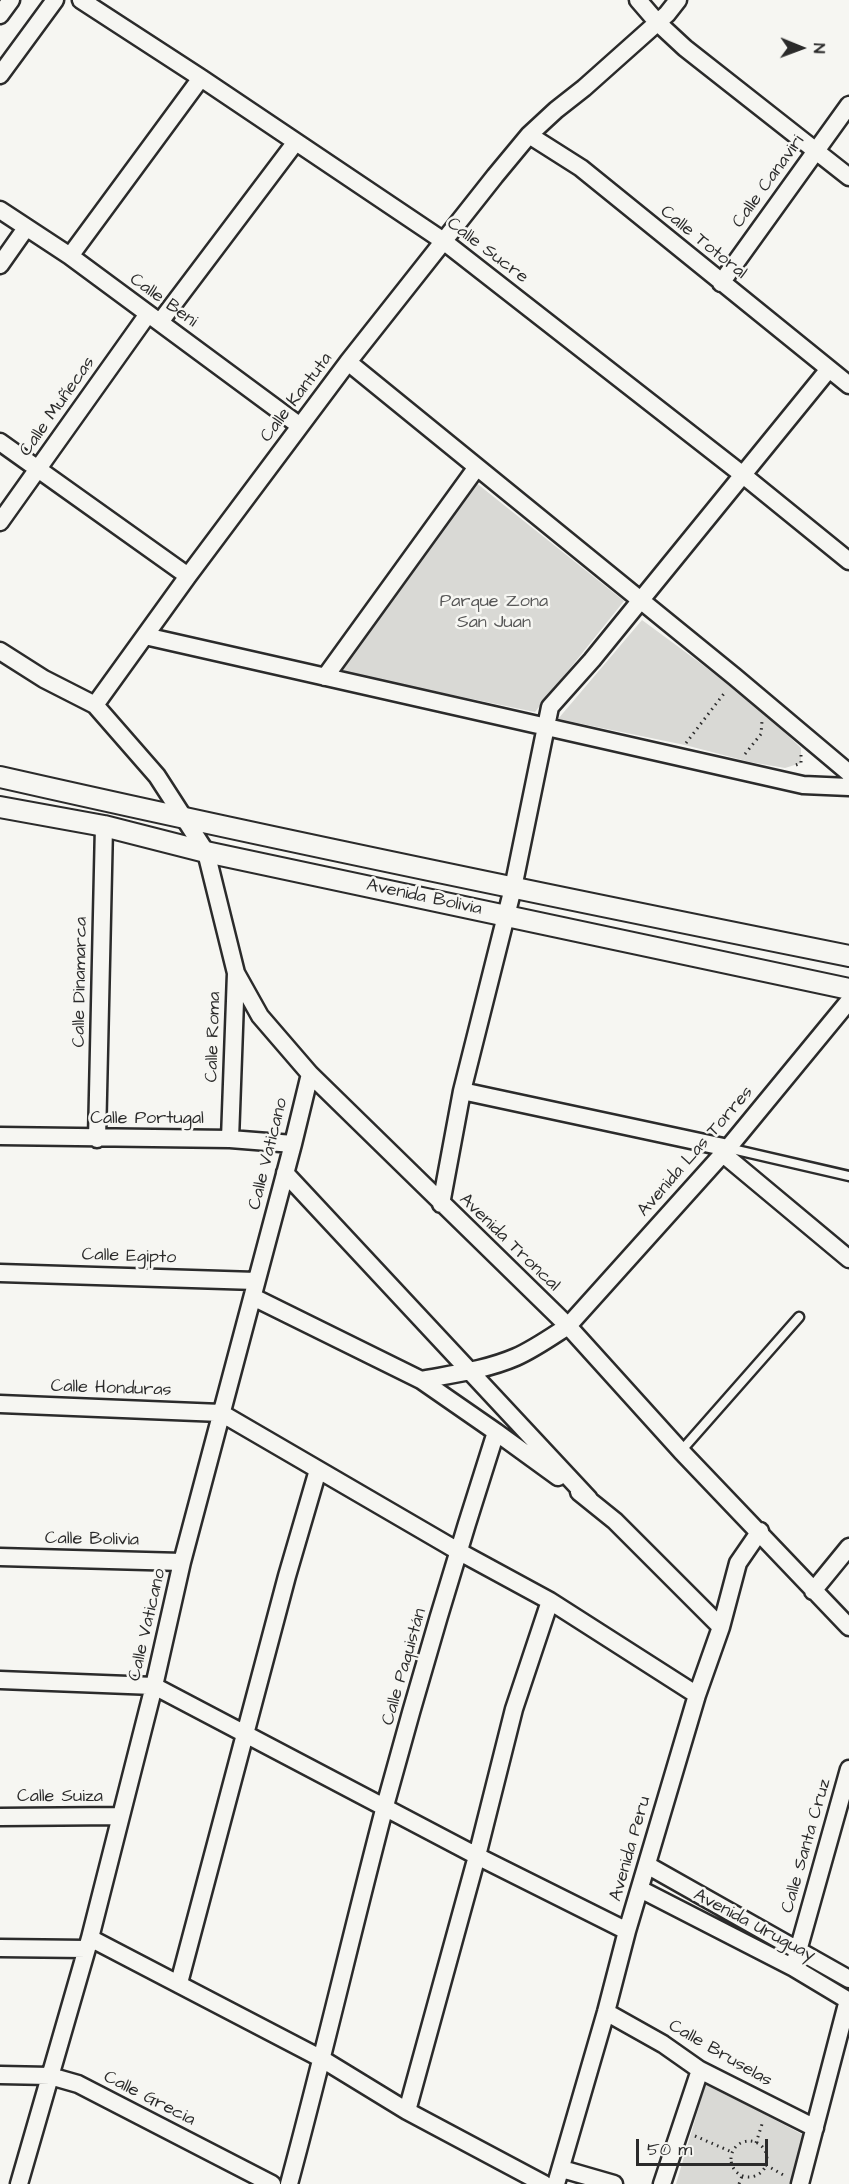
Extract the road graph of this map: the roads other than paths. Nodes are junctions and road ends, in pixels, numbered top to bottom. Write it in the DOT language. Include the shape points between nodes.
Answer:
graph roads {
  1 [pos="11,0"];
  2 [pos="55,0"];
  3 [pos="81,0"];
  4 [pos="638,0"];
  5 [pos="678,0"];
  6 [pos="0,15"];
  7 [pos="657,22"];
  8 [pos="0,75"];
  9 [pos="201,78"];
  10 [pos="849,105"];
  11 [pos="529,135"];
  12 [pos="295,143"];
  13 [pos="816,149"];
  14 [pos="849,177"];
  15 [pos="0,210"];
  16 [pos="26,228"];
  17 [pos="442,240"];
  18 [pos="70,256"];
  19 [pos="0,264"];
  20 [pos="721,283"];
  21 [pos="154,318"];
  22 [pos="348,362"];
  23 [pos="829,369"];
  24 [pos="849,385"];
  25 [pos="300,426"];
  26 [pos="0,442"];
  27 [pos="477,467"];
  28 [pos="37,470"];
  29 [pos="743,475"];
  30 [pos="0,522"];
  31 [pos="849,561"];
  32 [pos="188,576"];
  33 [pos="641,600"];
  34 [pos="145,636"];
  35 [pos="0,651"];
  36 [pos="325,678"];
  37 [pos="95,705"];
  38 [pos="545,727"];
  39 [pos="849,773"];
  40 [pos="0,777"];
  41 [pos="849,787"];
  42 [pos="0,807"];
  43 [pos="185,819"];
  44 [pos="104,826"];
  45 [pos="206,852"];
  46 [pos="513,888"];
  47 [pos="506,915"];
  48 [pos="849,956"];
  49 [pos="236,973"];
  50 [pos="849,989"];
  51 [pos="849,1001"];
  52 [pos="310,1074"];
  53 [pos="462,1091"];
  54 [pos="0,1137"];
  55 [pos="97,1139"];
  56 [pos="230,1139"];
  57 [pos="294,1144"];
  58 [pos="725,1151"];
  59 [pos="285,1173"];
  60 [pos="849,1176"];
  61 [pos="441,1204"];
  62 [pos="849,1259"];
  63 [pos="0,1273"];
  64 [pos="255,1289"];
  65 [pos="799,1317"];
  66 [pos="567,1326"];
  67 [pos="470,1371"];
  68 [pos="421,1380"];
  69 [pos="0,1404"];
  70 [pos="221,1413"];
  71 [pos="496,1432"];
  72 [pos="681,1451"];
  73 [pos="318,1470"];
  74 [pos="589,1499"];
  75 [pos="760,1531"];
  76 [pos="849,1547"];
  77 [pos="458,1551"];
  78 [pos="0,1557"];
  79 [pos="182,1562"];
  80 [pos="813,1591"];
  81 [pos="549,1601"];
  82 [pos="721,1627"];
  83 [pos="849,1627"];
  84 [pos="0,1680"];
  85 [pos="154,1686"];
  86 [pos="697,1695"];
  87 [pos="244,1734"];
  88 [pos="849,1769"];
  89 [pos="386,1806"];
  90 [pos="121,1816"];
  91 [pos="0,1817"];
  92 [pos="477,1856"];
  93 [pos="647,1865"];
  94 [pos="640,1889"];
  95 [pos="627,1931"];
  96 [pos="88,1943"];
  97 [pos="0,1948"];
  98 [pos="798,1950"];
  99 [pos="794,1968"];
  100 [pos="849,1979"];
  101 [pos="179,1983"];
  102 [pos="849,2001"];
  103 [pos="606,2012"];
  104 [pos="322,2060"];
  105 [pos="700,2070"];
  106 [pos="0,2075"];
  107 [pos="50,2076"];
  108 [pos="407,2111"];
  109 [pos="815,2128"];
  110 [pos="559,2176"];
  111 [pos="19,2184"];
  112 [pos="272,2184"];
  113 [pos="289,2184"];
  114 [pos="543,2184"];
  115 [pos="614,2184"];
  116 [pos="662,2184"];
  117 [pos="800,2184"];
  1 -- 6 [label="street"];
  2 -- 8 [label="street"];
  3 -- 9 [label="street, Calle Sucre"];
  4 -- 7 [label="street"];
  5 -- 7 [label="street, Calle Kantuta"];
  7 -- 11 [label="street, Calle Kantuta"];
  7 -- 13 [label="street"];
  9 -- 12 [label="street, Calle Sucre"];
  9 -- 18 [label="street"];
  10 -- 13 [label="street, Calle Canaviri"];
  11 -- 17 [label="street, Calle Kantuta"];
  11 -- 20 [label="street, Calle Totoral" via="581,168"];
  12 -- 17 [label="street, Calle Sucre"];
  12 -- 21 [label="street, Calle Muñecas"];
  13 -- 14 [label="street"];
  13 -- 20 [label="street, Calle Canaviri"];
  15 -- 16 [label="street, Calle Beni"];
  16 -- 18 [label="street, Calle Beni"];
  16 -- 19 [label="street"];
  17 -- 22 [label="street, Calle Kantuta"];
  17 -- 29 [label="street, Calle Sucre"];
  18 -- 21 [label="street, Calle Beni"];
  20 -- 23 [label="street, Calle Totoral"];
  21 -- 25 [label="street, Calle Beni"];
  21 -- 28 [label="street, Calle Muñecas"];
  22 -- 25 [label="street, Calle Kantuta"];
  22 -- 27 [label="street"];
  23 -- 24 [label="street, Calle Totoral"];
  23 -- 29 [label="street"];
  25 -- 32 [label="street, Calle Kantuta"];
  26 -- 28 [label="street"];
  27 -- 33 [label="street"];
  27 -- 36 [label="street"];
  28 -- 30 [label="street, Calle Muñecas"];
  28 -- 32 [label="street"];
  29 -- 31 [label="street, Calle Sucre"];
  29 -- 33 [label="street"];
  32 -- 34 [label="street, Calle Kantuta"];
  33 -- 38 [label="street" via="550,707"];
  33 -- 39 [label="street"];
  34 -- 36 [label="street"];
  34 -- 37 [label="street, Calle Kantuta"];
  35 -- 37 [label="street"];
  36 -- 38 [label="street"];
  37 -- 43 [label="street" via="157,776"];
  38 -- 41 [label="street" via="803,785"];
  38 -- 46 [label="street"];
  40 -- 43 [label="street, Avenida Bolivia"];
  42 -- 44 [label="street, Avenida Bolivia"];
  43 -- 45 [label="street"];
  43 -- 46 [label="street, Avenida Bolivia"];
  44 -- 45 [label="street, Avenida Bolivia"];
  44 -- 55 [label="street, Calle Dinamarca"];
  45 -- 47 [label="street, Avenida Bolivia"];
  45 -- 49 [label="street, Avenida Troncal"];
  46 -- 47 [label="street"];
  46 -- 48 [label="street, Avenida Bolivia"];
  47 -- 50 [label="street, Avenida Bolivia"];
  47 -- 53 [label="street"];
  49 -- 52 [label="street, Avenida Troncal" via="260,1016"];
  49 -- 56 [label="street, Calle Roma"];
  51 -- 58 [label="street, Avenida Las Torres"];
  52 -- 57 [label="street, Calle Vaticano"];
  52 -- 61 [label="street, Avenida Troncal"];
  53 -- 58 [label="street"];
  53 -- 61 [label="street"];
  54 -- 55 [label="street, Calle Portugal"];
  55 -- 56 [label="street, Calle Portugal"];
  56 -- 57 [label="street, Calle Portugal"];
  57 -- 59 [label="street, Calle Vaticano"];
  58 -- 60 [label="lane"];
  58 -- 62 [label="street"];
  58 -- 66 [label="street, Avenida Las Torres"];
  59 -- 64 [label="street, Calle Vaticano"];
  59 -- 67 [label="street"];
  61 -- 66 [label="street, Avenida Troncal"];
  63 -- 64 [label="street, Calle Egipto"];
  64 -- 68 [label="street"];
  64 -- 70 [label="street, Calle Vaticano"];
  65 -- 72 [label="lane"];
  66 -- 67 [label="street, Avenida Las Torres" via="516,1357"];
  66 -- 72 [label="street, Avenida Troncal"];
  67 -- 68 [label="street, Avenida Las Torres"];
  67 -- 74 [label="street"];
  68 -- 71 [label="street"];
  69 -- 70 [label="street, Calle Honduras"];
  70 -- 73 [label="street"];
  70 -- 79 [label="street, Calle Vaticano"];
  71 -- 74 [label="street"];
  71 -- 77 [label="street, Calle Paquistán"];
  72 -- 75 [label="street, Avenida Troncal"];
  73 -- 77 [label="street"];
  73 -- 87 [label="street"];
  74 -- 82 [label="street"];
  75 -- 80 [label="street, Avenida Troncal"];
  75 -- 82 [label="street, Avenida Peru" via="738,1563"];
  76 -- 80 [label="street"];
  77 -- 81 [label="street"];
  77 -- 89 [label="street, Calle Paquistán"];
  78 -- 79 [label="street, Calle Bolivia"];
  79 -- 85 [label="street, Calle Vaticano"];
  80 -- 83 [label="street, Avenida Troncal"];
  81 -- 86 [label="street"];
  81 -- 92 [label="street" via="514,1709"];
  82 -- 86 [label="street, Avenida Peru"];
  84 -- 85 [label="street"];
  85 -- 87 [label="street"];
  85 -- 90 [label="street, Calle Vaticano"];
  86 -- 93 [label="street, Avenida Peru"];
  87 -- 89 [label="street"];
  87 -- 101 [label="street"];
  88 -- 98 [label="street, Calle Santa Cruz"];
  89 -- 92 [label="street"];
  89 -- 104 [label="street, Calle Paquistán"];
  90 -- 91 [label="street, Calle Suiza"];
  90 -- 96 [label="street, Calle Vaticano"];
  92 -- 95 [label="street"];
  92 -- 108 [label="street"];
  93 -- 94 [label="street, Avenida Peru"];
  93 -- 98 [label="street"];
  94 -- 95 [label="street, Avenida Peru"];
  94 -- 99 [label="street, Avenida Uruguay"];
  95 -- 103 [label="street, Avenida Peru"];
  96 -- 97 [label="street"];
  96 -- 101 [label="street"];
  96 -- 107 [label="street, Calle Vaticano"];
  98 -- 99 [label="street, Calle Santa Cruz"];
  98 -- 100 [label="street"];
  99 -- 102 [label="street, Avenida Uruguay"];
  101 -- 104 [label="street"];
  102 -- 109 [label="street"];
  103 -- 105 [label="street, Calle Bruselas"];
  103 -- 110 [label="street, Avenida Peru"];
  104 -- 108 [label="street"];
  104 -- 113 [label="street, Calle Paquistán"];
  105 -- 109 [label="street, Calle Bruselas"];
  105 -- 116 [label="street"];
  106 -- 107 [label="street, Calle Grecia"];
  107 -- 111 [label="street, Calle Vaticano"];
  107 -- 112 [label="street, Calle Grecia" via="78,2084"];
  108 -- 114 [label="street"];
  109 -- 117 [label="street"];
  110 -- 115 [label="street"];
}
